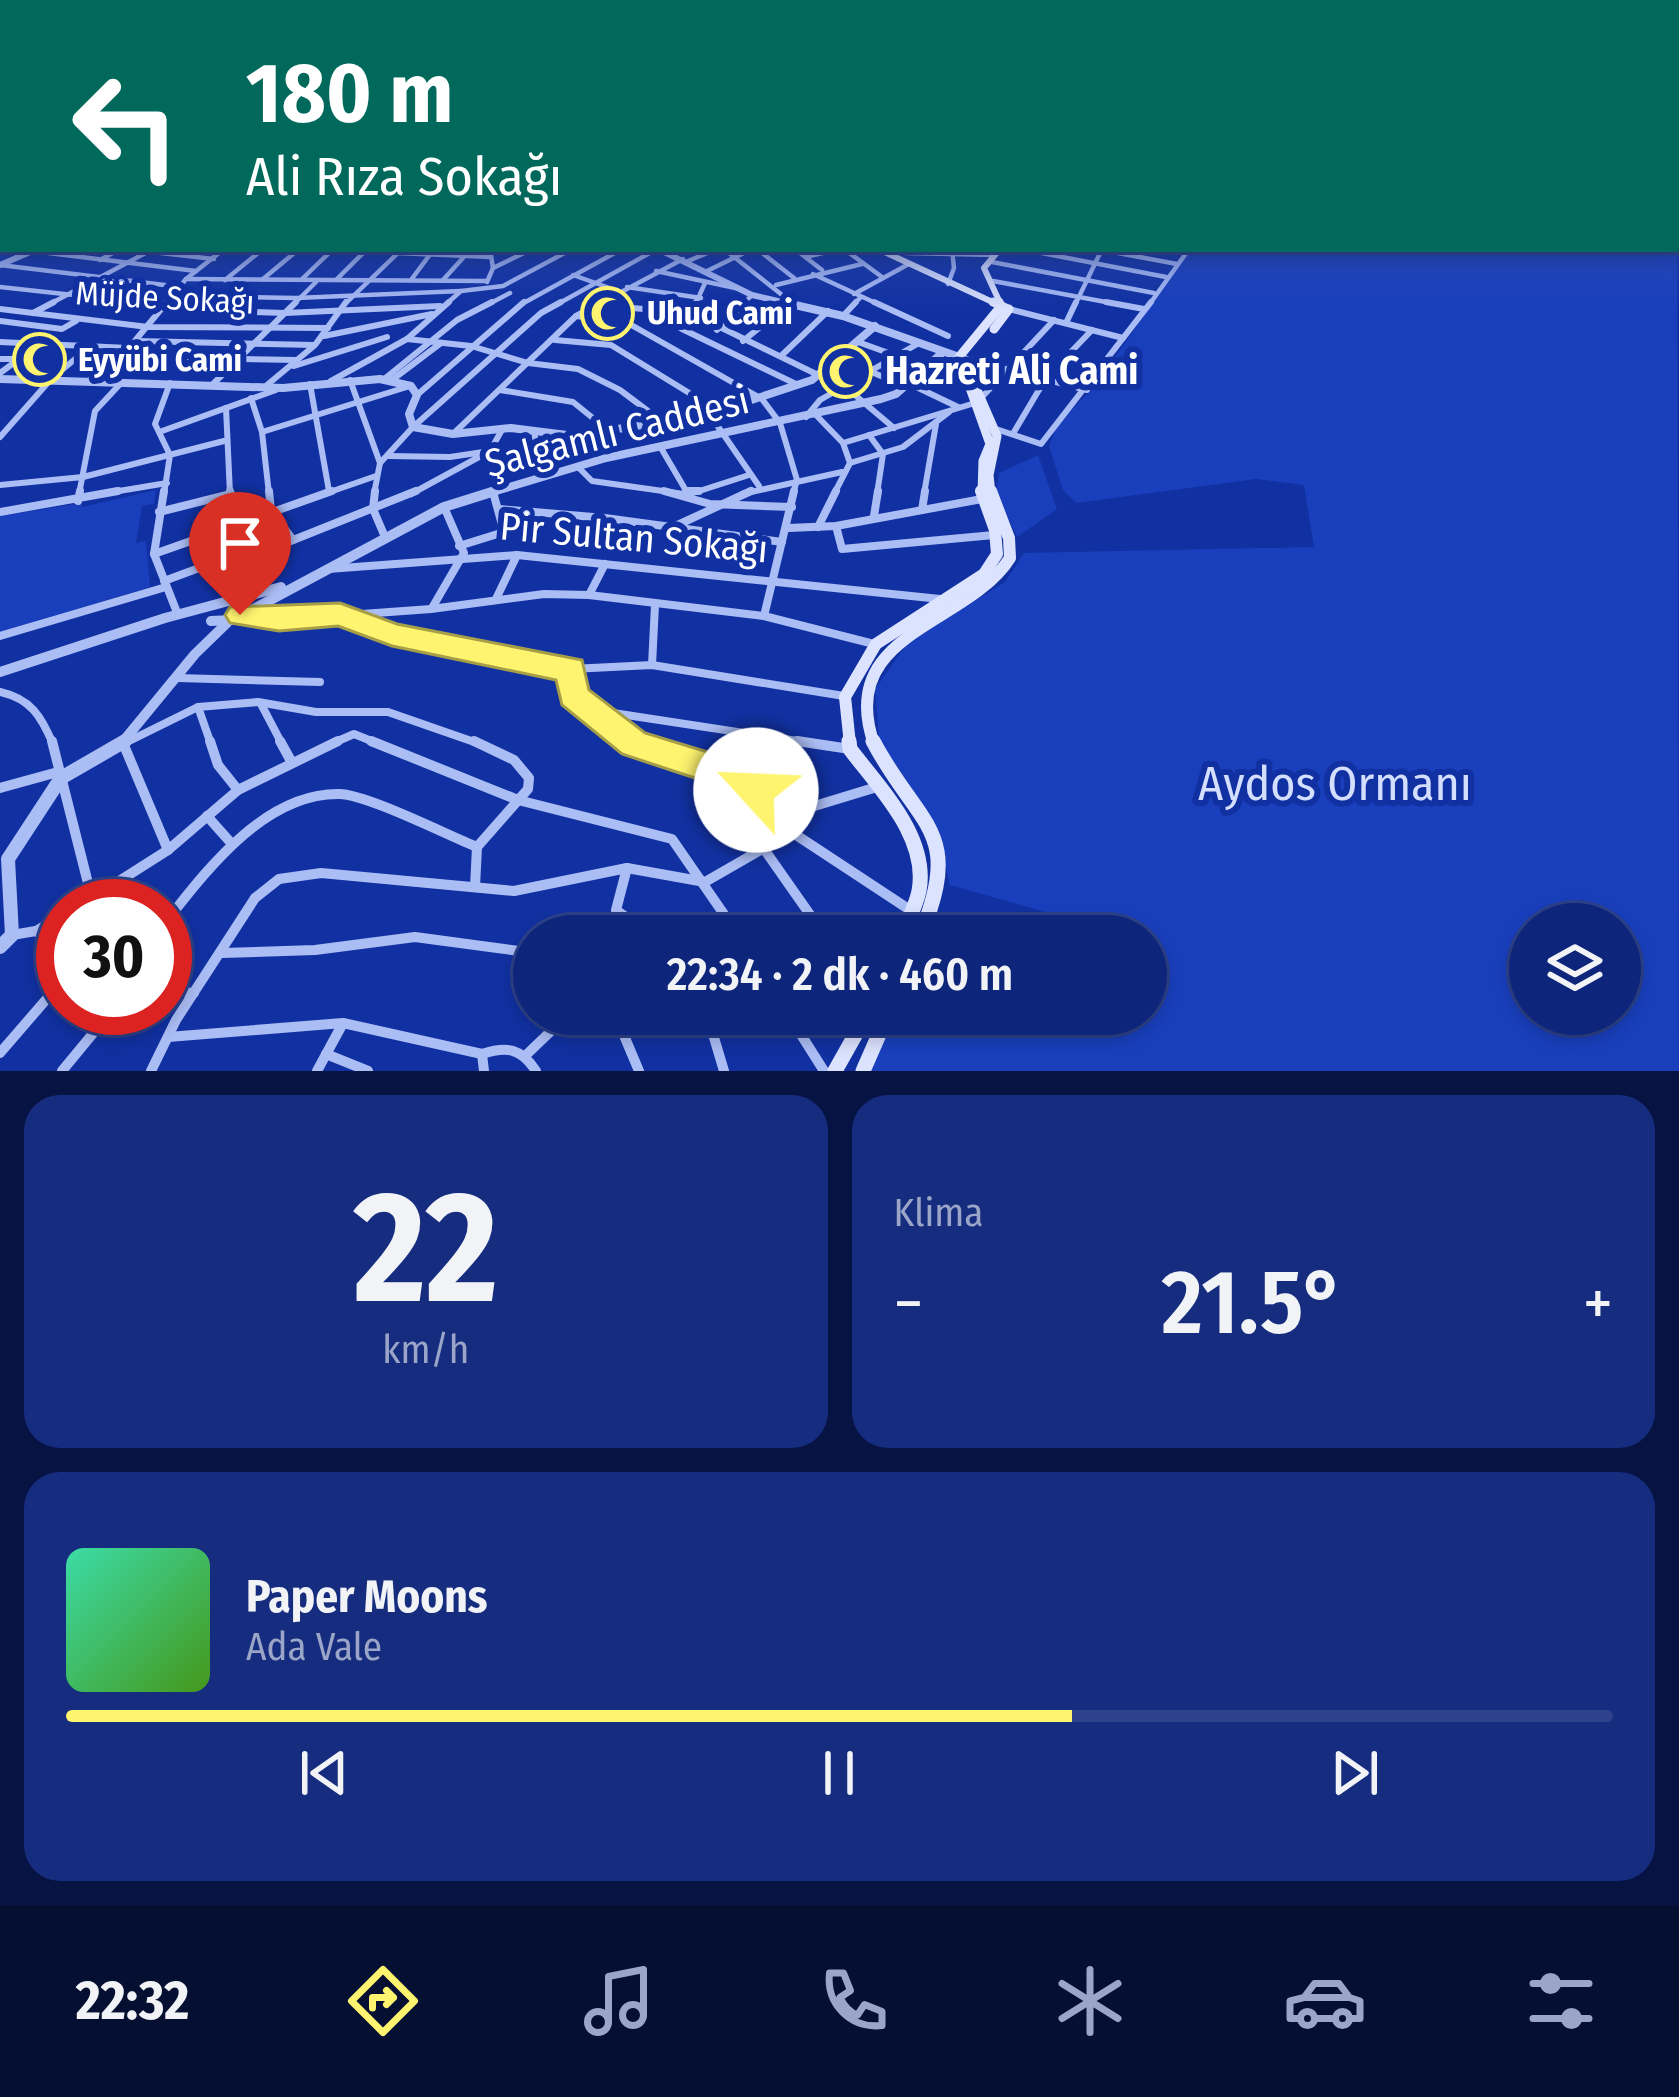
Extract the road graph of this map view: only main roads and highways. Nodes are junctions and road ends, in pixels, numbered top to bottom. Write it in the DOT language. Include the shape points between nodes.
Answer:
graph roads {
  1 [pos="883,252"];
  2 [pos="997,254"];
  3 [pos="1005,308"];
  4 [pos="962,358"];
  5 [pos="978,400"];
  6 [pos="987,498"];
  7 [pos="909,915"];
  8 [pos="927,915"];
  9 [pos="856,1035"];
  10 [pos="878,1035"];
  11 [pos="836,1071"];
  12 [pos="862,1071"];
  1 -- 3 [label="main road"];
  2 -- 3 [label="main road" via="988,269"];
  2 -- 3 [label="main road" via="984,268"];
  3 -- 4 [label="main road"];
  4 -- 5 [label="main road"];
  4 -- 5 [label="main road"];
  5 -- 6 [label="main road" via="990,444 983,461"];
  5 -- 6 [label="main road" via="998,446"];
  6 -- 7 [label="main road" via="997,554 984,574 876,644 845,697 850,749 900,815 918,855 919,890"];
  6 -- 8 [label="main road" via="1010,535 1007,567 910,633 867,694 880,757 939,846 942,872"];
  9 -- 11 [label="main road"];
  10 -- 12 [label="main road"];
}
